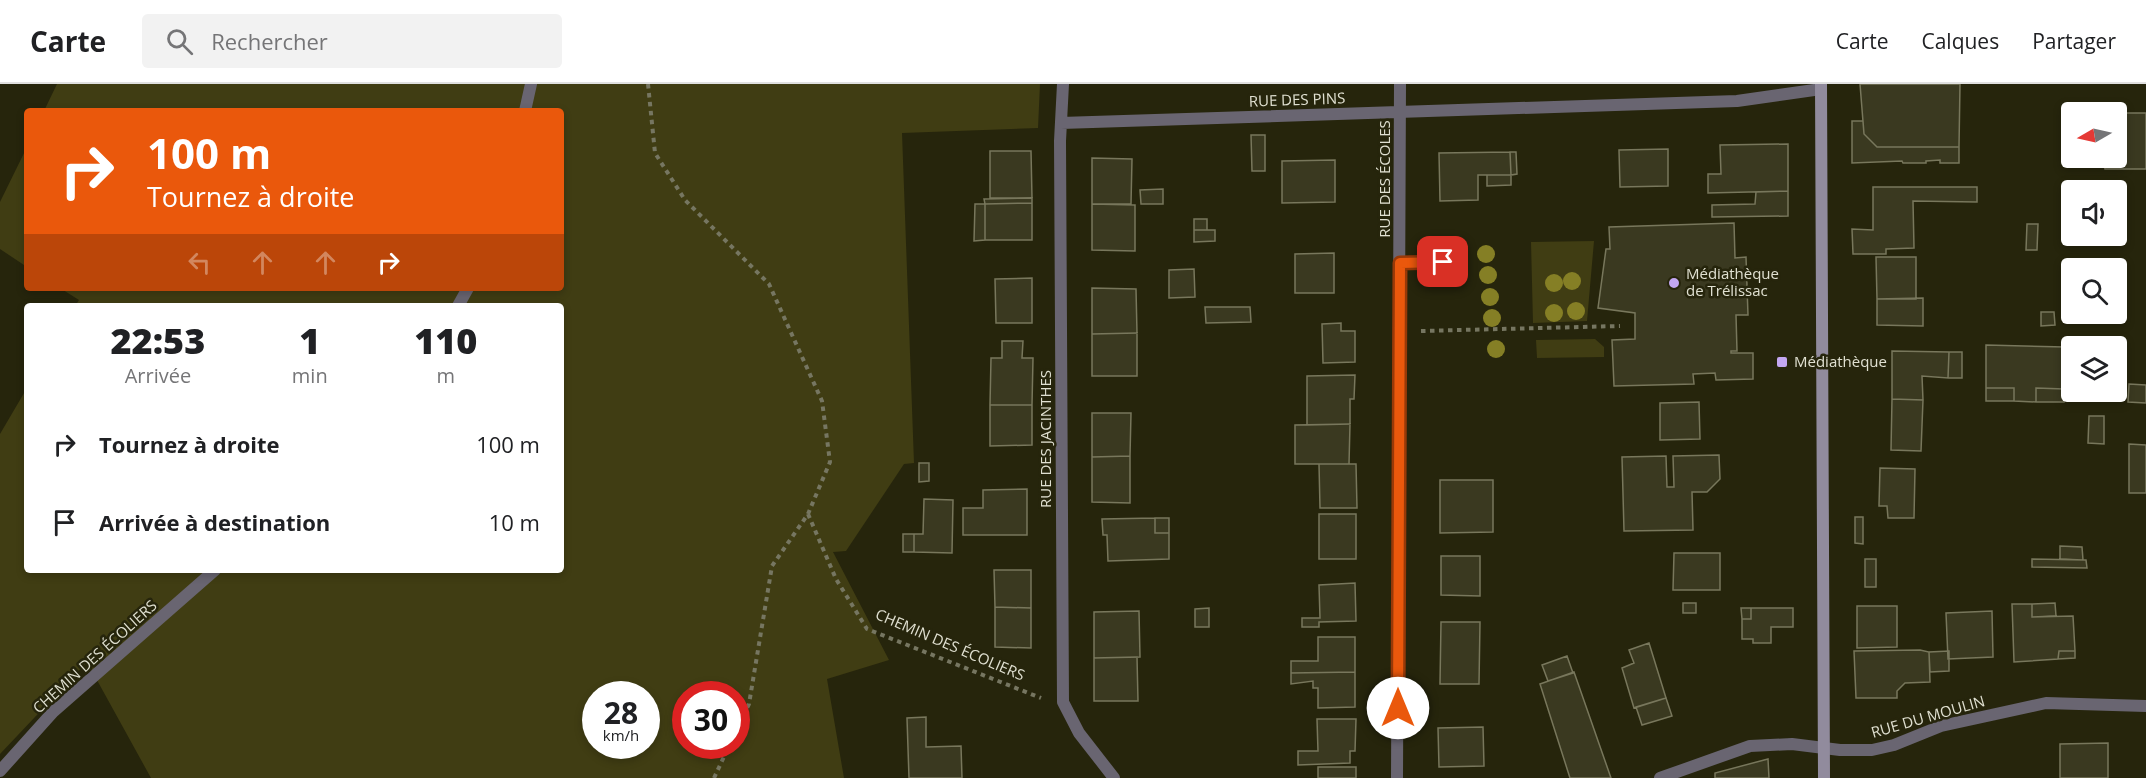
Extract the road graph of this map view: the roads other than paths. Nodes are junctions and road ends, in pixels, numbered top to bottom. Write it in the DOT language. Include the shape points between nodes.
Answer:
graph roads {
  1 [pos="531,84"];
  2 [pos="1063,84"];
  3 [pos="1400,84"];
  4 [pos="1821,86"];
  5 [pos="526,108"];
  6 [pos="1400,112"];
  7 [pos="1061,123"];
  8 [pos="1443,262"];
  9 [pos="1400,263"];
  10 [pos="212,573"];
  11 [pos="2146,706"];
  12 [pos="1824,746"];
  13 [pos="0,771"];
  14 [pos="1114,778"];
  15 [pos="1397,778"];
  16 [pos="1660,778"];
  17 [pos="1824,778"];
  1 -- 5 [label="street"];
  2 -- 7 [label="street, RUE DES JACINTHES"];
  3 -- 6 [label="street, RUE DES ÉCOLES"];
  4 -- 6 [label="street, RUE DES PINS" via="1737,101"];
  4 -- 12 [label="main road"];
  6 -- 7 [label="street, RUE DES PINS"];
  6 -- 9 [label="street, RUE DES ÉCOLES"];
  7 -- 14 [label="street, RUE DES JACINTHES" via="1063,702 1079,733"];
  8 -- 9 [label="street"];
  9 -- 15 [label="street, RUE DES ÉCOLES"];
  10 -- 13 [label="street, CHEMIN DES ÉCOLIERS" via="53,712"];
  11 -- 12 [label="street, RUE DU MOULIN" via="2046,703 1941,726 1872,750"];
  12 -- 16 [label="street, RUE DU MOULIN" via="1750,746"];
  12 -- 17 [label="main road"];
}
